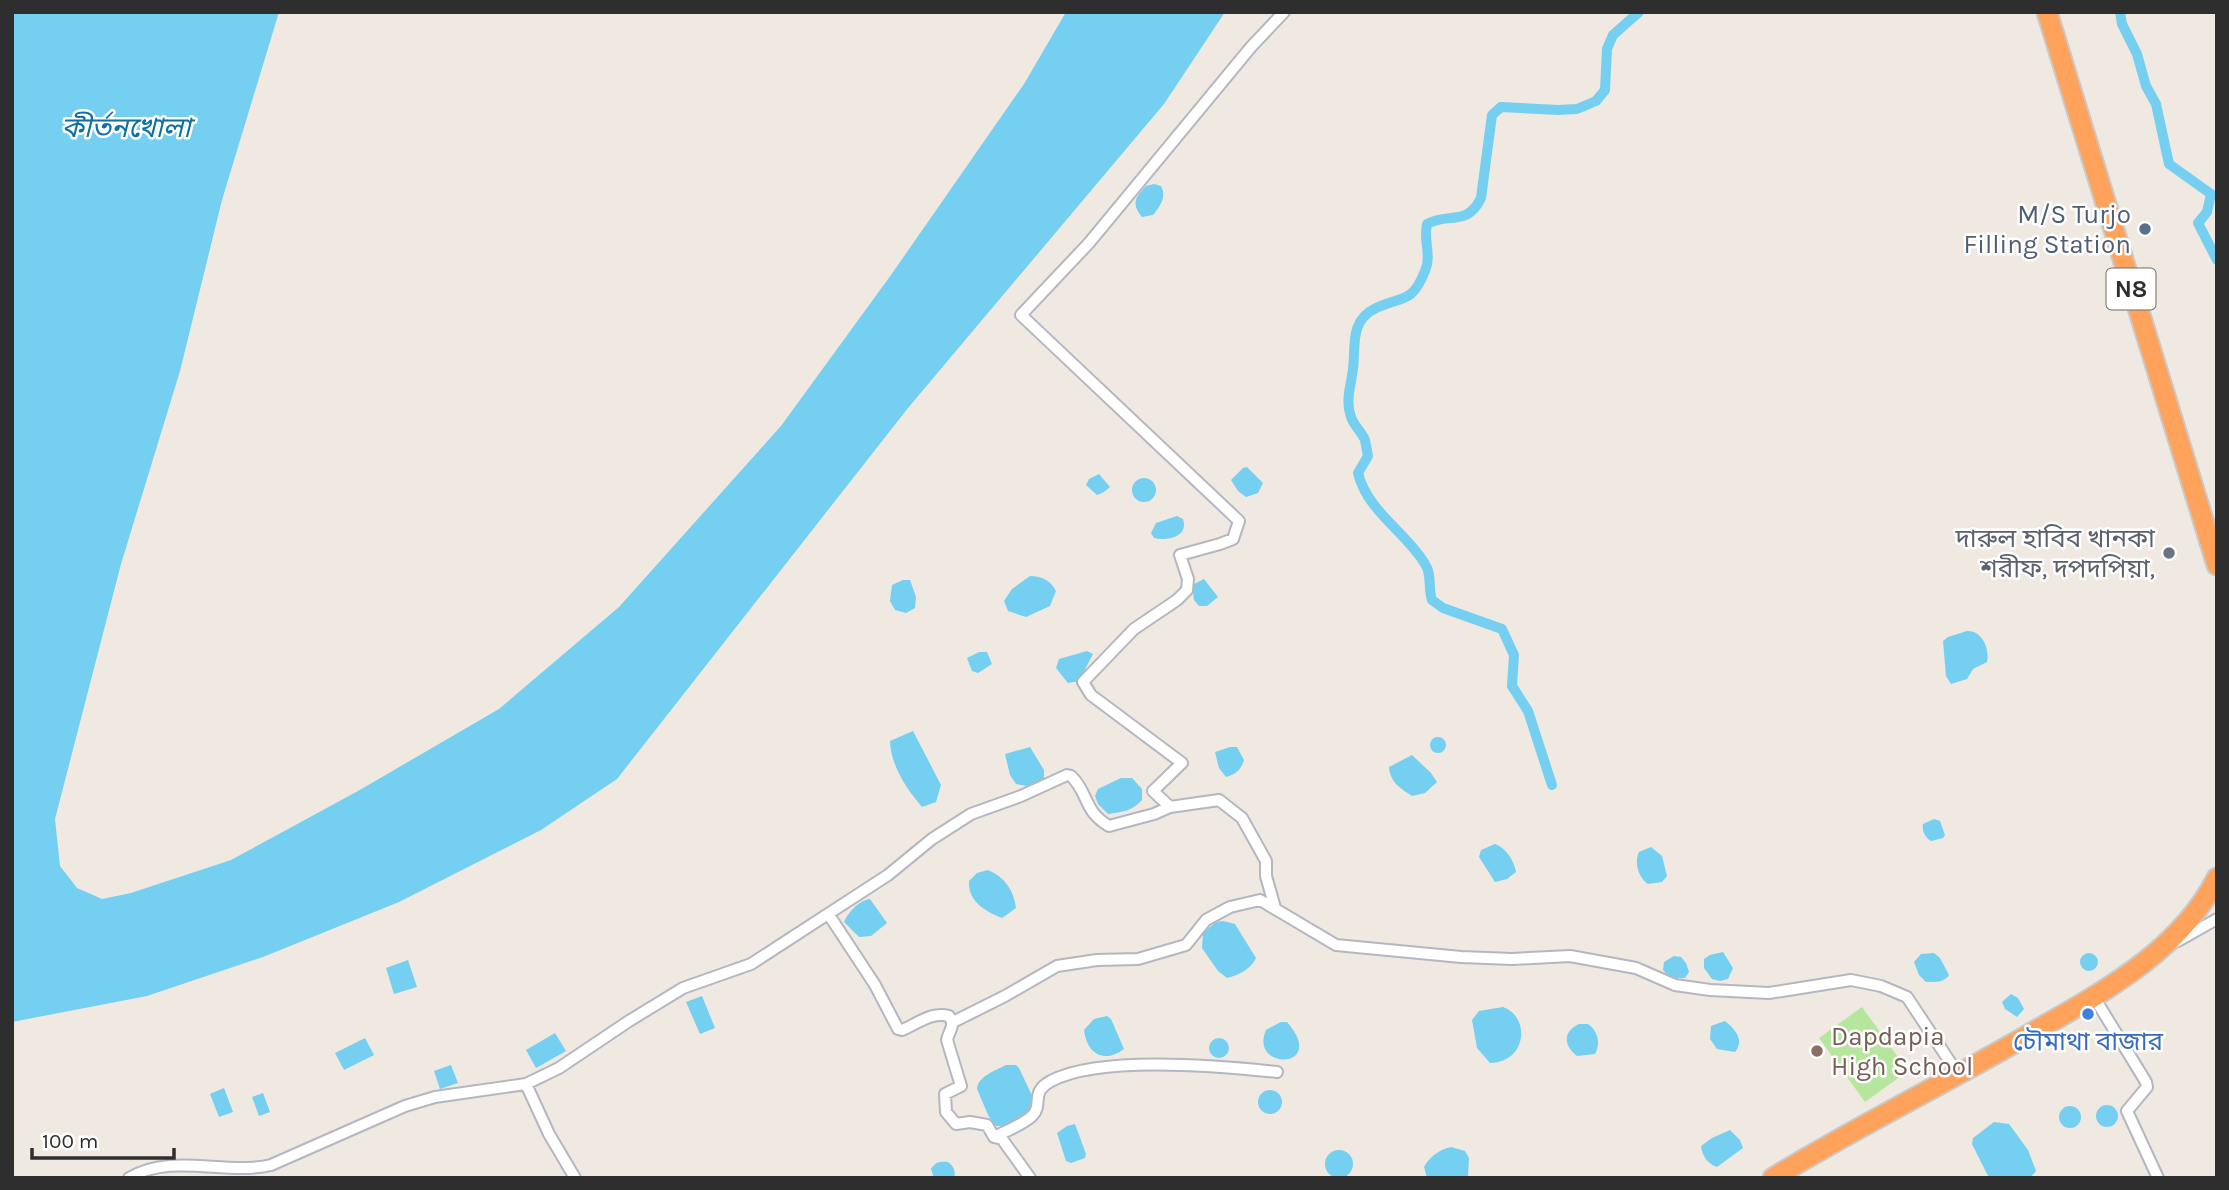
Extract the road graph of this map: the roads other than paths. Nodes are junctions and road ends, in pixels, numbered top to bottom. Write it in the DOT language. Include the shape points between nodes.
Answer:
graph roads {
  1 [pos="1284,12"];
  2 [pos="2047,12"];
  3 [pos="2217,565"];
  4 [pos="1170,807"];
  5 [pos="2217,878"];
  6 [pos="1275,908"];
  7 [pos="829,915"];
  8 [pos="2217,919"];
  9 [pos="2154,955"];
  10 [pos="2094,997"];
  11 [pos="953,1021"];
  12 [pos="1277,1072"];
  13 [pos="1958,1074"];
  14 [pos="526,1084"];
  15 [pos="994,1137"];
  16 [pos="130,1178"];
  17 [pos="575,1178"];
  18 [pos="1030,1178"];
  19 [pos="1773,1178"];
  20 [pos="2158,1178"];
  1 -- 4 [label="street" via="1089,243 1021,315 1239,521 1233,538 1180,555 1187,590 1134,629 1083,682 1091,695 1182,763 1153,791"];
  2 -- 3 [label="highway, N8"];
  4 -- 6 [label="street" via="1219,800 1242,818 1266,861"];
  4 -- 7 [label="street" via="1109,826 1097,819 1078,783 1067,775 971,814"];
  5 -- 9 [label="highway" via="2198,911"];
  6 -- 11 [label="street" via="1260,900 1230,907 1206,920 1186,945 1138,959 1057,966"];
  6 -- 13 [label="street" via="1336,945 1461,957 1570,956 1636,968 1675,985 1710,990 1769,993 1851,980 1881,986 1907,998"];
  7 -- 11 [label="street" via="898,1029 942,1014"];
  7 -- 14 [label="street" via="751,964 683,988 559,1068"];
  8 -- 9 [label="street"];
  9 -- 10 [label="highway"];
  10 -- 13 [label="highway"];
  10 -- 20 [label="street" via="2146,1082 2147,1087 2127,1111"];
  11 -- 15 [label="street" via="947,1040 961,1086 945,1094 946,1112 956,1124 986,1125"];
  12 -- 15 [label="street" via="1161,1065 1085,1069 1041,1088 1032,1115"];
  13 -- 19 [label="highway"];
  14 -- 16 [label="street" via="405,1106 271,1165 173,1165 154,1167"];
  14 -- 17 [label="street"];
  15 -- 18 [label="street" via="1002,1139"];
}
